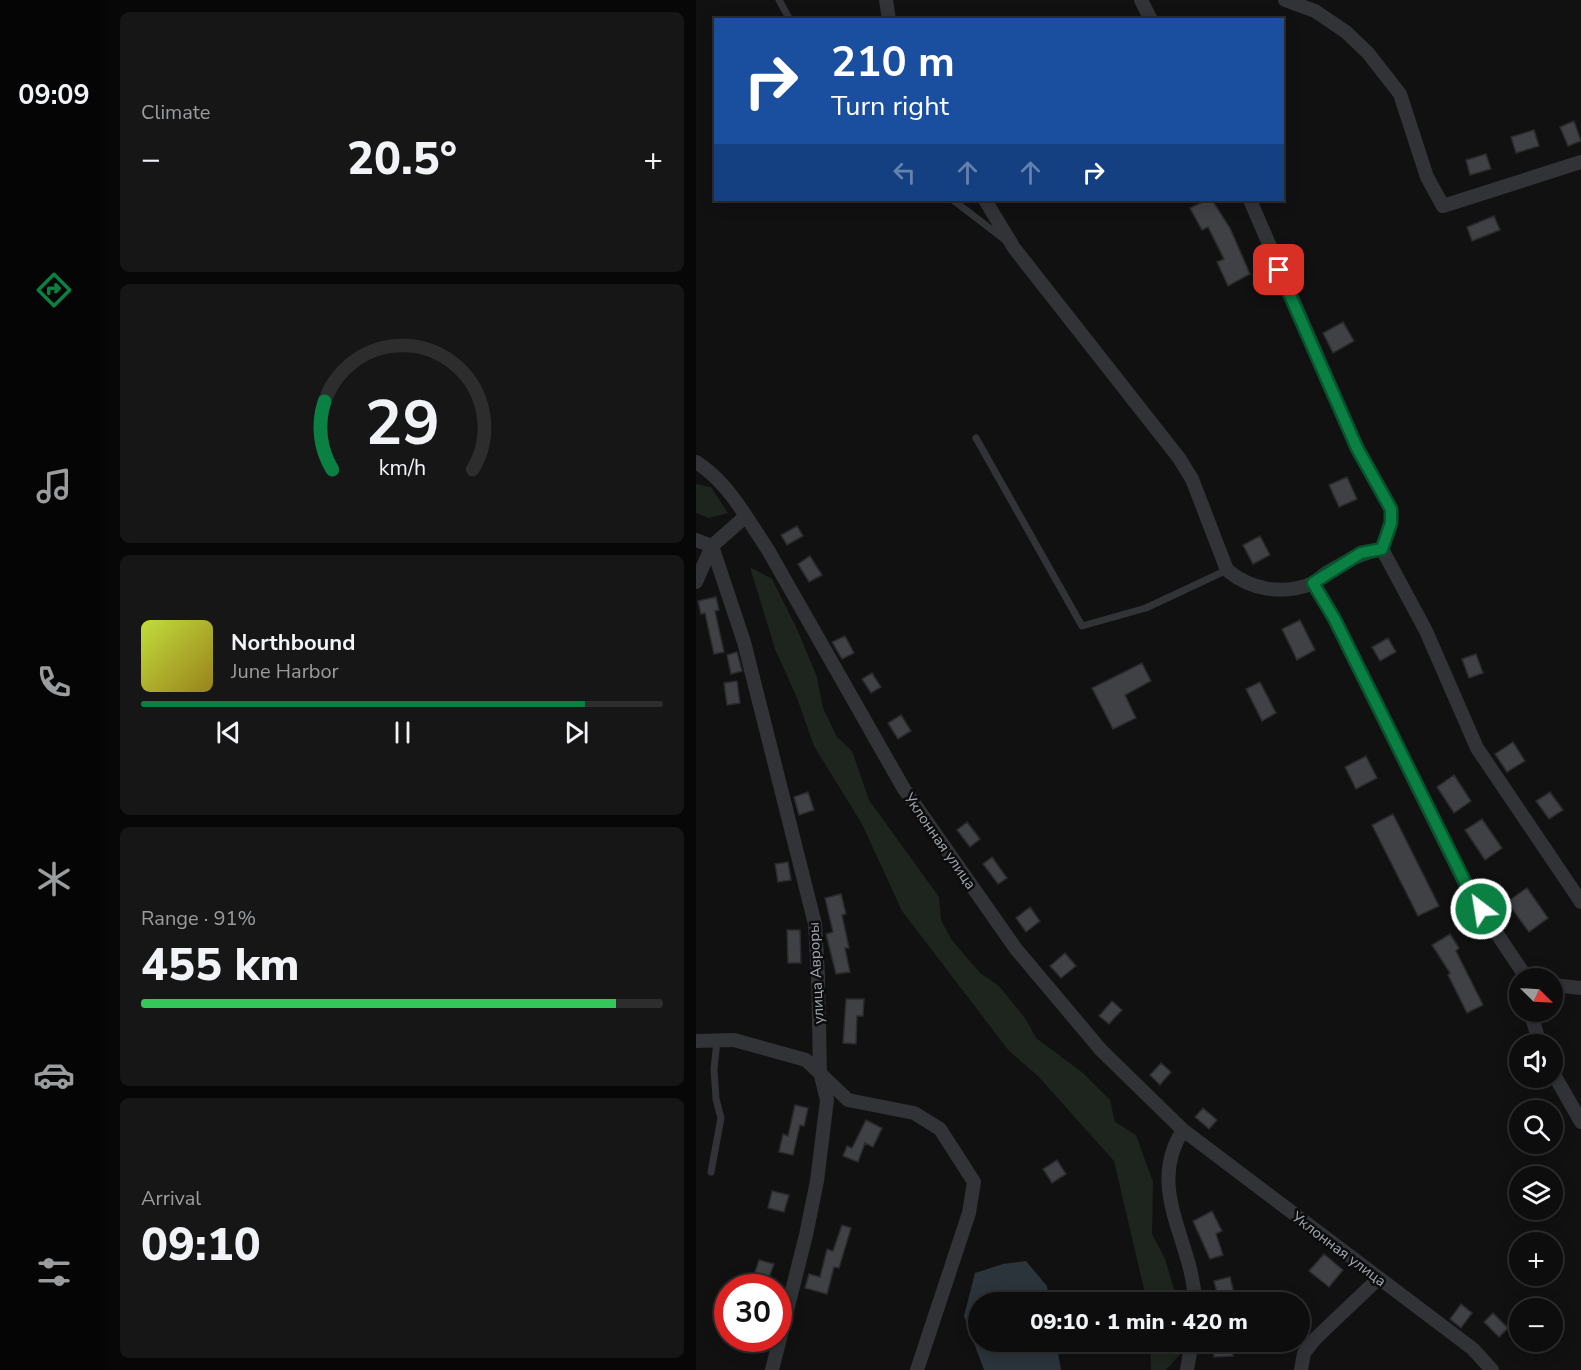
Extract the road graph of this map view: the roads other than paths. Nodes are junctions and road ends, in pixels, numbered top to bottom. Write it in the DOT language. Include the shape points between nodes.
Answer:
graph roads {
  1 [pos="779,0"];
  2 [pos="886,0"];
  3 [pos="1142,0"];
  4 [pos="1285,0"];
  5 [pos="789,18"];
  6 [pos="889,18"];
  7 [pos="1149,18"];
  8 [pos="1581,162"];
  9 [pos="953,201"];
  10 [pos="986,201"];
  11 [pos="1250,201"];
  12 [pos="1014,248"];
  13 [pos="976,438"];
  14 [pos="696,462"];
  15 [pos="746,516"];
  16 [pos="696,540"];
  17 [pos="712,546"];
  18 [pos="1382,549"];
  19 [pos="1227,570"];
  20 [pos="696,582"];
  21 [pos="1313,583"];
  22 [pos="1581,902"];
  23 [pos="1521,968"];
  24 [pos="1563,986"];
  25 [pos="1581,988"];
  26 [pos="696,1041"];
  27 [pos="717,1041"];
  28 [pos="820,1072"];
  29 [pos="1562,1088"];
  30 [pos="1581,1122"];
  31 [pos="1183,1130"];
  32 [pos="711,1172"];
  33 [pos="1378,1279"];
  34 [pos="1194,1292"];
  35 [pos="1190,1352"];
  36 [pos="772,1370"];
  37 [pos="917,1370"];
  38 [pos="1188,1370"];
  39 [pos="1301,1370"];
  40 [pos="1492,1370"];
  1 -- 5 [label="lane"];
  2 -- 6 [label="street"];
  3 -- 7 [label="street"];
  4 -- 8 [label="street" via="1315,11 1346,32 1400,94 1427,177 1443,206"];
  9 -- 12 [label="lane"];
  10 -- 12 [label="street"];
  11 -- 18 [label="street" via="1357,448 1391,509 1391,523"];
  12 -- 19 [label="street" via="1179,458 1192,479"];
  13 -- 19 [label="lane" via="1082,626 1146,608"];
  14 -- 15 [label="street, Уклонная улица" via="731,494"];
  15 -- 17 [label="street"];
  15 -- 31 [label="street, Уклонная улица" via="904,789 1016,950 1101,1050"];
  16 -- 17 [label="street"];
  17 -- 20 [label="street"];
  17 -- 28 [label="street, улица Авроры" via="744,642 814,924"];
  18 -- 21 [label="street" via="1361,553"];
  18 -- 22 [label="street" via="1426,631 1477,748"];
  19 -- 21 [label="street" via="1256,587 1284,591"];
  21 -- 23 [label="street" via="1470,892"];
  24 -- 25 [label="street"];
  26 -- 27 [label="street"];
  27 -- 28 [label="street" via="734,1040 806,1060"];
  27 -- 32 [label="lane" via="714,1069 721,1118"];
  28 -- 36 [label="street, улица Авроры" via="827,1100 816,1181"];
  28 -- 37 [label="street" via="848,1100 914,1113 940,1129 974,1182 969,1213"];
  29 -- 30 [label="street"];
  31 -- 33 [label="street, Уклонная улица"];
  31 -- 34 [label="street" via="1173,1146 1167,1173 1169,1198 1190,1263"];
  33 -- 39 [label="street" via="1316,1338 1304,1353"];
  33 -- 40 [label="street, Уклонная улица" via="1473,1349"];
  35 -- 38 [label="street"];
}
